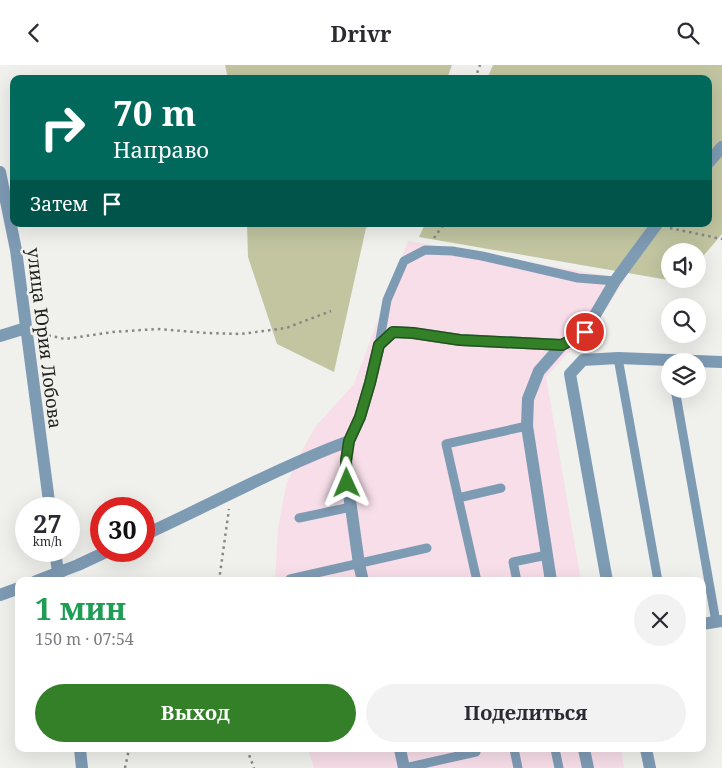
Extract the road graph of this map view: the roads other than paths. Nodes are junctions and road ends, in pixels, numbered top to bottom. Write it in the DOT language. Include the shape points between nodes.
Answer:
graph roads {
  1 [pos="722,147"];
  2 [pos="712,159"];
  3 [pos="0,172"];
  4 [pos="10,220"];
  5 [pos="11,227"];
  6 [pos="655,227"];
  7 [pos="615,281"];
  8 [pos="26,329"];
  9 [pos="0,336"];
  10 [pos="379,345"];
  11 [pos="562,345"];
  12 [pos="618,358"];
  13 [pos="661,360"];
  14 [pos="706,363"];
  15 [pos="722,364"];
  16 [pos="677,398"];
  17 [pos="527,426"];
  18 [pos="349,441"];
  19 [pos="501,488"];
  20 [pos="48,497"];
  21 [pos="458,498"];
  22 [pos="352,507"];
  23 [pos="299,518"];
  24 [pos="155,530"];
  25 [pos="427,548"];
  26 [pos="547,555"];
  27 [pos="90,561"];
  28 [pos="57,562"];
  29 [pos="359,564"];
  30 [pos="59,577"];
  31 [pos="299,577"];
  32 [pos="362,577"];
  33 [pos="475,577"];
  34 [pos="516,577"];
  35 [pos="551,577"];
  36 [pos="607,577"];
  37 [pos="657,577"];
  38 [pos="15,589"];
  39 [pos="0,595"];
  40 [pos="719,621"];
  41 [pos="706,623"];
  42 [pos="80,752"];
  43 [pos="401,752"];
  44 [pos="476,752"];
  45 [pos="515,752"];
  46 [pos="556,752"];
  47 [pos="585,752"];
  48 [pos="647,752"];
  49 [pos="82,768"];
  50 [pos="404,768"];
  51 [pos="518,768"];
  52 [pos="559,768"];
  53 [pos="588,768"];
  54 [pos="650,768"];
  1 -- 2 [label="street"];
  3 -- 4 [label="street, улица Юрия Лобова"];
  5 -- 8 [label="street, улица Юрия Лобова"];
  6 -- 7 [label="street"];
  7 -- 10 [label="lane" via="578,278 452,251 426,250 404,261 387,300"];
  7 -- 11 [label="street" via="585,332"];
  8 -- 9 [label="street"];
  8 -- 20 [label="street, улица Юрия Лобова"];
  10 -- 11 [label="street" via="393,332 460,340"];
  10 -- 18 [label="street" via="360,417"];
  11 -- 17 [label="street" via="539,371 528,399"];
  12 -- 13 [label="street"];
  12 -- 36 [label="street" via="582,360 570,374"];
  12 -- 37 [label="lane"];
  14 -- 15 [label="street"];
  16 -- 40 [label="lane"];
  17 -- 21 [label="lane" via="446,444"];
  17 -- 26 [label="street"];
  18 -- 22 [label="street" via="346,461"];
  18 -- 24 [label="street"];
  19 -- 21 [label="lane"];
  21 -- 33 [label="lane"];
  22 -- 23 [label="lane"];
  22 -- 29 [label="street"];
  25 -- 29 [label="lane"];
  26 -- 34 [label="lane" via="513,562"];
  26 -- 35 [label="street"];
  27 -- 30 [label="street"];
  28 -- 30 [label="street"];
  29 -- 31 [label="lane"];
  29 -- 32 [label="street"];
  38 -- 39 [label="street"];
  40 -- 41 [label="street"];
  42 -- 49 [label="street"];
  43 -- 50 [label="street"];
  44 -- 50 [label="lane"];
  45 -- 51 [label="lane"];
  46 -- 52 [label="lane"];
  47 -- 53 [label="street"];
  48 -- 54 [label="street"];
}
